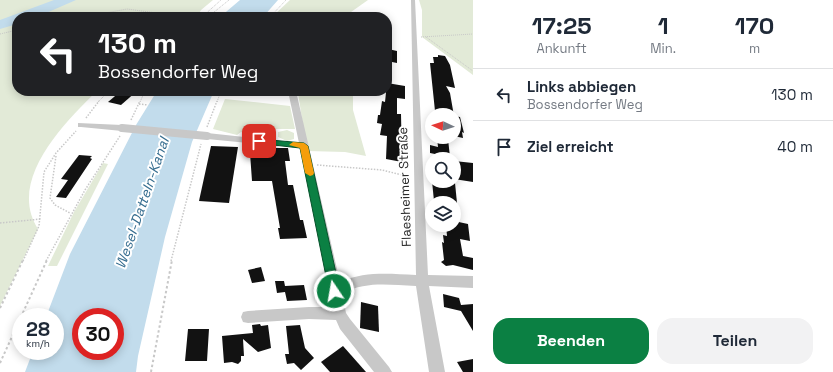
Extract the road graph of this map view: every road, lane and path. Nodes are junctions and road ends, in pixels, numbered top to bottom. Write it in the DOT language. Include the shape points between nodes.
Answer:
graph roads {
  1 [pos="221,0"];
  2 [pos="229,0"];
  3 [pos="286,0"];
  4 [pos="413,0"];
  5 [pos="111,12"];
  6 [pos="149,12"];
  7 [pos="208,12"];
  8 [pos="214,12"];
  9 [pos="275,12"];
  10 [pos="12,31"];
  11 [pos="0,34"];
  12 [pos="473,34"];
  13 [pos="426,36"];
  14 [pos="419,37"];
  15 [pos="473,71"];
  16 [pos="103,96"];
  17 [pos="143,96"];
  18 [pos="219,96"];
  19 [pos="293,96"];
  20 [pos="139,104"];
  21 [pos="148,104"];
  22 [pos="81,125"];
  23 [pos="124,128"];
  24 [pos="205,136"];
  25 [pos="304,146"];
  26 [pos="56,155"];
  27 [pos="308,164"];
  28 [pos="418,178"];
  29 [pos="70,213"];
  30 [pos="41,219"];
  31 [pos="0,224"];
  32 [pos="422,282"];
  33 [pos="473,282"];
  34 [pos="334,291"];
  35 [pos="0,308"];
  36 [pos="340,314"];
  37 [pos="248,317"];
  38 [pos="0,363"];
  39 [pos="150,372"];
  40 [pos="384,372"];
  41 [pos="437,372"];
  1 -- 7 [label="path"];
  2 -- 8 [label="path"];
  3 -- 9 [label="path"];
  4 -- 28 [label="street, Flaesheimer Straße"];
  5 -- 6 [label="path" via="127,9"];
  10 -- 11 [label="path"];
  12 -- 13 [label="path"];
  13 -- 14 [label="path"];
  13 -- 15 [label="path"];
  16 -- 22 [label="path"];
  17 -- 20 [label="path"];
  18 -- 24 [label="path"];
  19 -- 25 [label="street"];
  20 -- 21 [label="path"];
  20 -- 23 [label="path"];
  22 -- 23 [label="street"];
  22 -- 26 [label="path"];
  23 -- 24 [label="street, bridge"];
  23 -- 29 [label="path"];
  24 -- 25 [label="street"];
  24 -- 39 [label="path" via="174,247"];
  25 -- 27 [label="street"];
  26 -- 29 [label="path" via="50,198 55,205"];
  26 -- 30 [label="path" via="42,180"];
  27 -- 28 [label="path" via="382,170"];
  27 -- 34 [label="street"];
  28 -- 32 [label="street, Flaesheimer Straße"];
  29 -- 38 [label="path"];
  30 -- 31 [label="path"];
  30 -- 35 [label="path" via="38,232"];
  32 -- 33 [label="street"];
  32 -- 34 [label="street" via="368,279"];
  32 -- 41 [label="street, Flaesheimer Straße"];
  34 -- 36 [label="street"];
  36 -- 37 [label="street" via="309,313"];
  36 -- 40 [label="street" via="344,324"];
}
